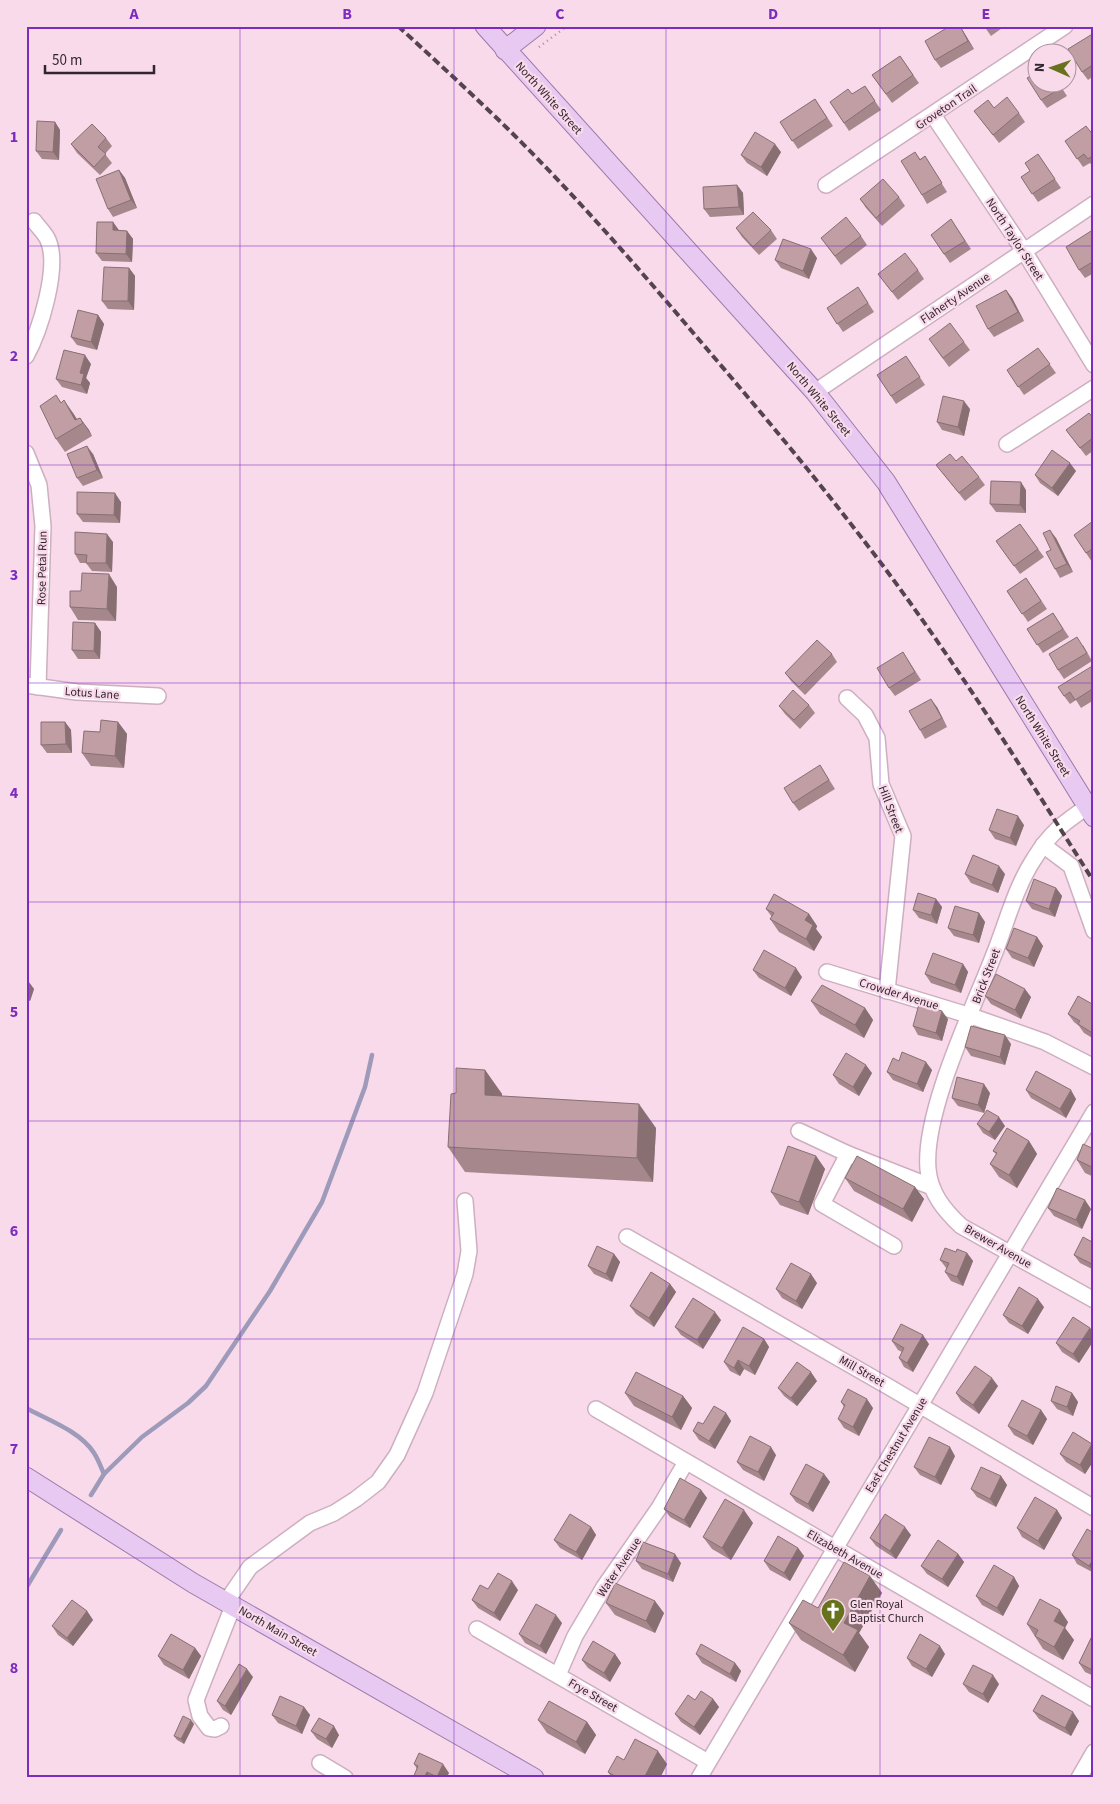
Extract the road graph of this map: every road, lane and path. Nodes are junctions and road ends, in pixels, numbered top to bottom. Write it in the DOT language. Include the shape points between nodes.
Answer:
graph roads {
  1 [pos="485,26"];
  2 [pos="536,26"];
  3 [pos="567,26"];
  4 [pos="1065,26"];
  5 [pos="539,47"];
  6 [pos="505,50"];
  7 [pos="934,115"];
  8 [pos="826,185"];
  9 [pos="1094,204"];
  10 [pos="34,221"];
  11 [pos="1024,251"];
  12 [pos="26,356"];
  13 [pos="1094,365"];
  14 [pos="1094,388"];
  15 [pos="815,392"];
  16 [pos="1007,444"];
  17 [pos="26,452"];
  18 [pos="32,686"];
  19 [pos="158,696"];
  20 [pos="847,698"];
  21 [pos="1091,812"];
  22 [pos="1043,845"];
  23 [pos="1094,931"];
  24 [pos="827,972"];
  25 [pos="886,991"];
  26 [pos="971,1016"];
  27 [pos="1094,1067"];
  28 [pos="1094,1112"];
  29 [pos="799,1131"];
  30 [pos="848,1154"];
  31 [pos="928,1168"];
  32 [pos="932,1187"];
  33 [pos="465,1201"];
  34 [pos="628,1237"];
  35 [pos="894,1246"];
  36 [pos="1010,1254"];
  37 [pos="1094,1300"];
  38 [pos="919,1406"];
  39 [pos="596,1409"];
  40 [pos="686,1462"];
  41 [pos="26,1477"];
  42 [pos="1094,1508"];
  43 [pos="835,1548"];
  44 [pos="230,1604"];
  45 [pos="477,1629"];
  46 [pos="558,1675"];
  47 [pos="1094,1700"];
  48 [pos="221,1726"];
  49 [pos="1094,1752"];
  50 [pos="708,1762"];
  51 [pos="320,1764"];
  52 [pos="345,1778"];
  53 [pos="534,1778"];
  54 [pos="699,1778"];
  55 [pos="1080,1778"];
  1 -- 6 [label="main road, North White Street"];
  2 -- 6 [label="main road"];
  3 -- 5 [label="path"];
  4 -- 7 [label="street, Groveton Trail"];
  6 -- 15 [label="main road, North White Street"];
  7 -- 8 [label="street, Groveton Trail"];
  7 -- 11 [label="street, North Taylor Street"];
  9 -- 11 [label="street, Flaherty Avenue"];
  10 -- 12 [label="street" via="48,240 50,266 44,311"];
  11 -- 13 [label="street, North Taylor Street"];
  11 -- 15 [label="street, Flaherty Avenue"];
  14 -- 16 [label="street"];
  15 -- 21 [label="main road, North White Street" via="886,482"];
  17 -- 18 [label="street, Rose Petal Run" via="39,485 44,526"];
  18 -- 19 [label="street, Lotus Lane"];
  20 -- 25 [label="street, Hill Street" via="865,716 877,738 881,784 902,836"];
  21 -- 22 [label="street, Brick Street" via="1058,826"];
  22 -- 23 [label="street" via="1071,866"];
  22 -- 26 [label="street, Brick Street" via="1018,892"];
  24 -- 25 [label="street, Crowder Avenue"];
  25 -- 26 [label="street, Crowder Avenue"];
  26 -- 27 [label="street, Crowder Avenue" via="1046,1042"];
  26 -- 31 [label="street, Brick Street" via="936,1112"];
  28 -- 36 [label="street, East Chestnut Avenue"];
  29 -- 30 [label="street"];
  30 -- 32 [label="street"];
  30 -- 35 [label="street" via="822,1204"];
  31 -- 32 [label="street, Brewer Avenue"];
  32 -- 36 [label="street, Brewer Avenue" via="944,1210 961,1226"];
  33 -- 44 [label="street" via="469,1251 465,1274 424,1393 397,1455 378,1482 356,1500 310,1523 250,1567"];
  34 -- 38 [label="street, Mill Street"];
  36 -- 37 [label="street, Brewer Avenue"];
  36 -- 38 [label="street, East Chestnut Avenue"];
  38 -- 42 [label="street, Mill Street"];
  38 -- 43 [label="street, East Chestnut Avenue"];
  39 -- 40 [label="street, Elizabeth Avenue"];
  40 -- 43 [label="street, Elizabeth Avenue"];
  40 -- 46 [label="street, Water Avenue" via="659,1508 599,1595 575,1636"];
  41 -- 44 [label="main road, North Main Street"];
  43 -- 47 [label="street, Elizabeth Avenue"];
  43 -- 50 [label="street, East Chestnut Avenue"];
  44 -- 48 [label="street" via="196,1700 206,1724 215,1729"];
  44 -- 53 [label="main road, North Main Street"];
  45 -- 46 [label="street, Frye Street"];
  46 -- 50 [label="street, Frye Street"];
  49 -- 55 [label="street"];
  50 -- 54 [label="street, East Chestnut Avenue"];
  51 -- 52 [label="street"];
}
